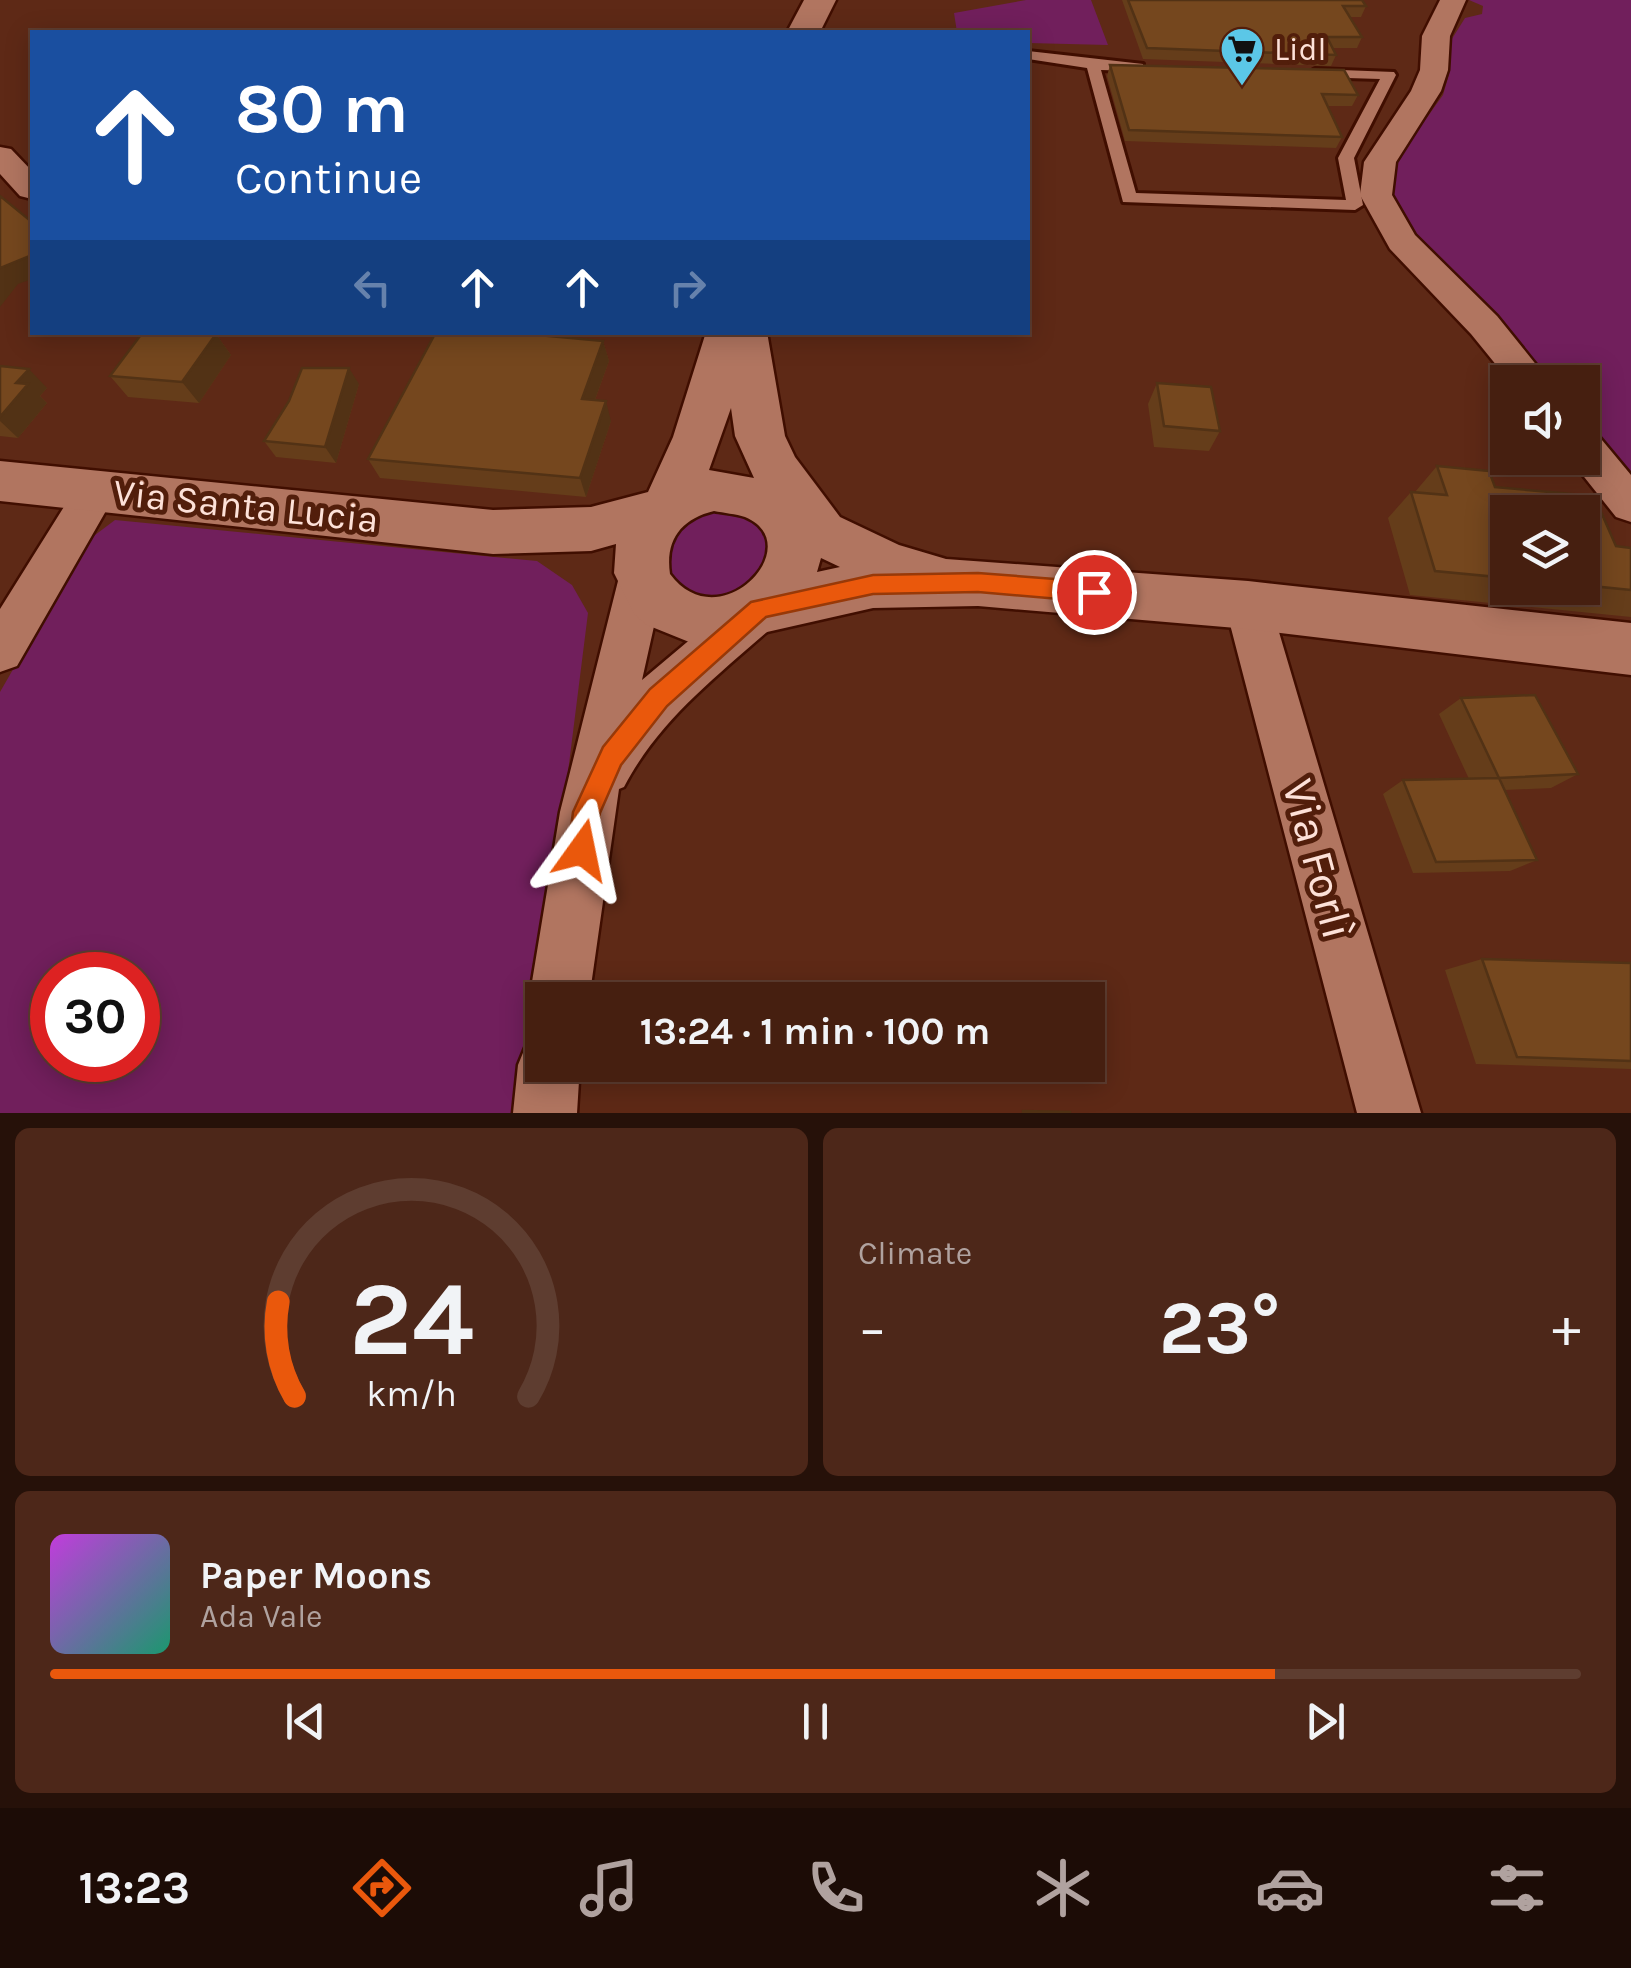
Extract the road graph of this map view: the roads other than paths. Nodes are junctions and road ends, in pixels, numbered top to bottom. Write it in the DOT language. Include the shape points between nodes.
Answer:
graph roads {
  1 [pos="1453,0"];
  2 [pos="1030,55"];
  3 [pos="1093,65"];
  4 [pos="1152,67"];
  5 [pos="1291,72"];
  6 [pos="0,156"];
  7 [pos="30,186"];
  8 [pos="728,335"];
  9 [pos="744,335"];
  10 [pos="1517,365"];
  11 [pos="1600,468"];
  12 [pos="0,480"];
  13 [pos="98,490"];
  14 [pos="1631,505"];
  15 [pos="794,506"];
  16 [pos="668,508"];
  17 [pos="493,532"];
  18 [pos="642,577"];
  19 [pos="978,582"];
  20 [pos="1248,605"];
  21 [pos="760,609"];
  22 [pos="1631,649"];
  23 [pos="0,652"];
  24 [pos="587,812"];
  25 [pos="562,982"];
  26 [pos="548,1082"];
  27 [pos="545,1113"];
  28 [pos="1389,1113"];
  1 -- 10 [label="street" via="1436,36 1426,91 1380,162 1376,195 1402,241"];
  2 -- 3 [label="lane"];
  3 -- 4 [label="lane"];
  3 -- 5 [label="lane" via="1129,198 1355,204 1346,158 1389,75"];
  6 -- 7 [label="street"];
  8 -- 16 [label="main road" via="698,437"];
  9 -- 15 [label="main road" via="757,422"];
  11 -- 14 [label="street"];
  12 -- 13 [label="main road, Via Santa Lucia"];
  13 -- 17 [label="main road, Via Santa Lucia"];
  13 -- 23 [label="street"];
  15 -- 16 [label="main road" via="727,491 690,496"];
  15 -- 19 [label="main road" via="890,566"];
  15 -- 21 [label="main road" via="795,563 780,594"];
  16 -- 17 [label="main road" via="590,529"];
  16 -- 18 [label="main road" via="642,539"];
  17 -- 18 [label="main road" via="606,560"];
  18 -- 21 [label="main road" via="660,602 689,618 737,618"];
  18 -- 24 [label="street"];
  19 -- 20 [label="main road"];
  19 -- 21 [label="main road" via="873,584"];
  20 -- 22 [label="main road"];
  20 -- 28 [label="street, Via Forlì"];
  21 -- 24 [label="street" via="658,698 612,756"];
  24 -- 25 [label="street"];
  26 -- 27 [label="street"];
}
